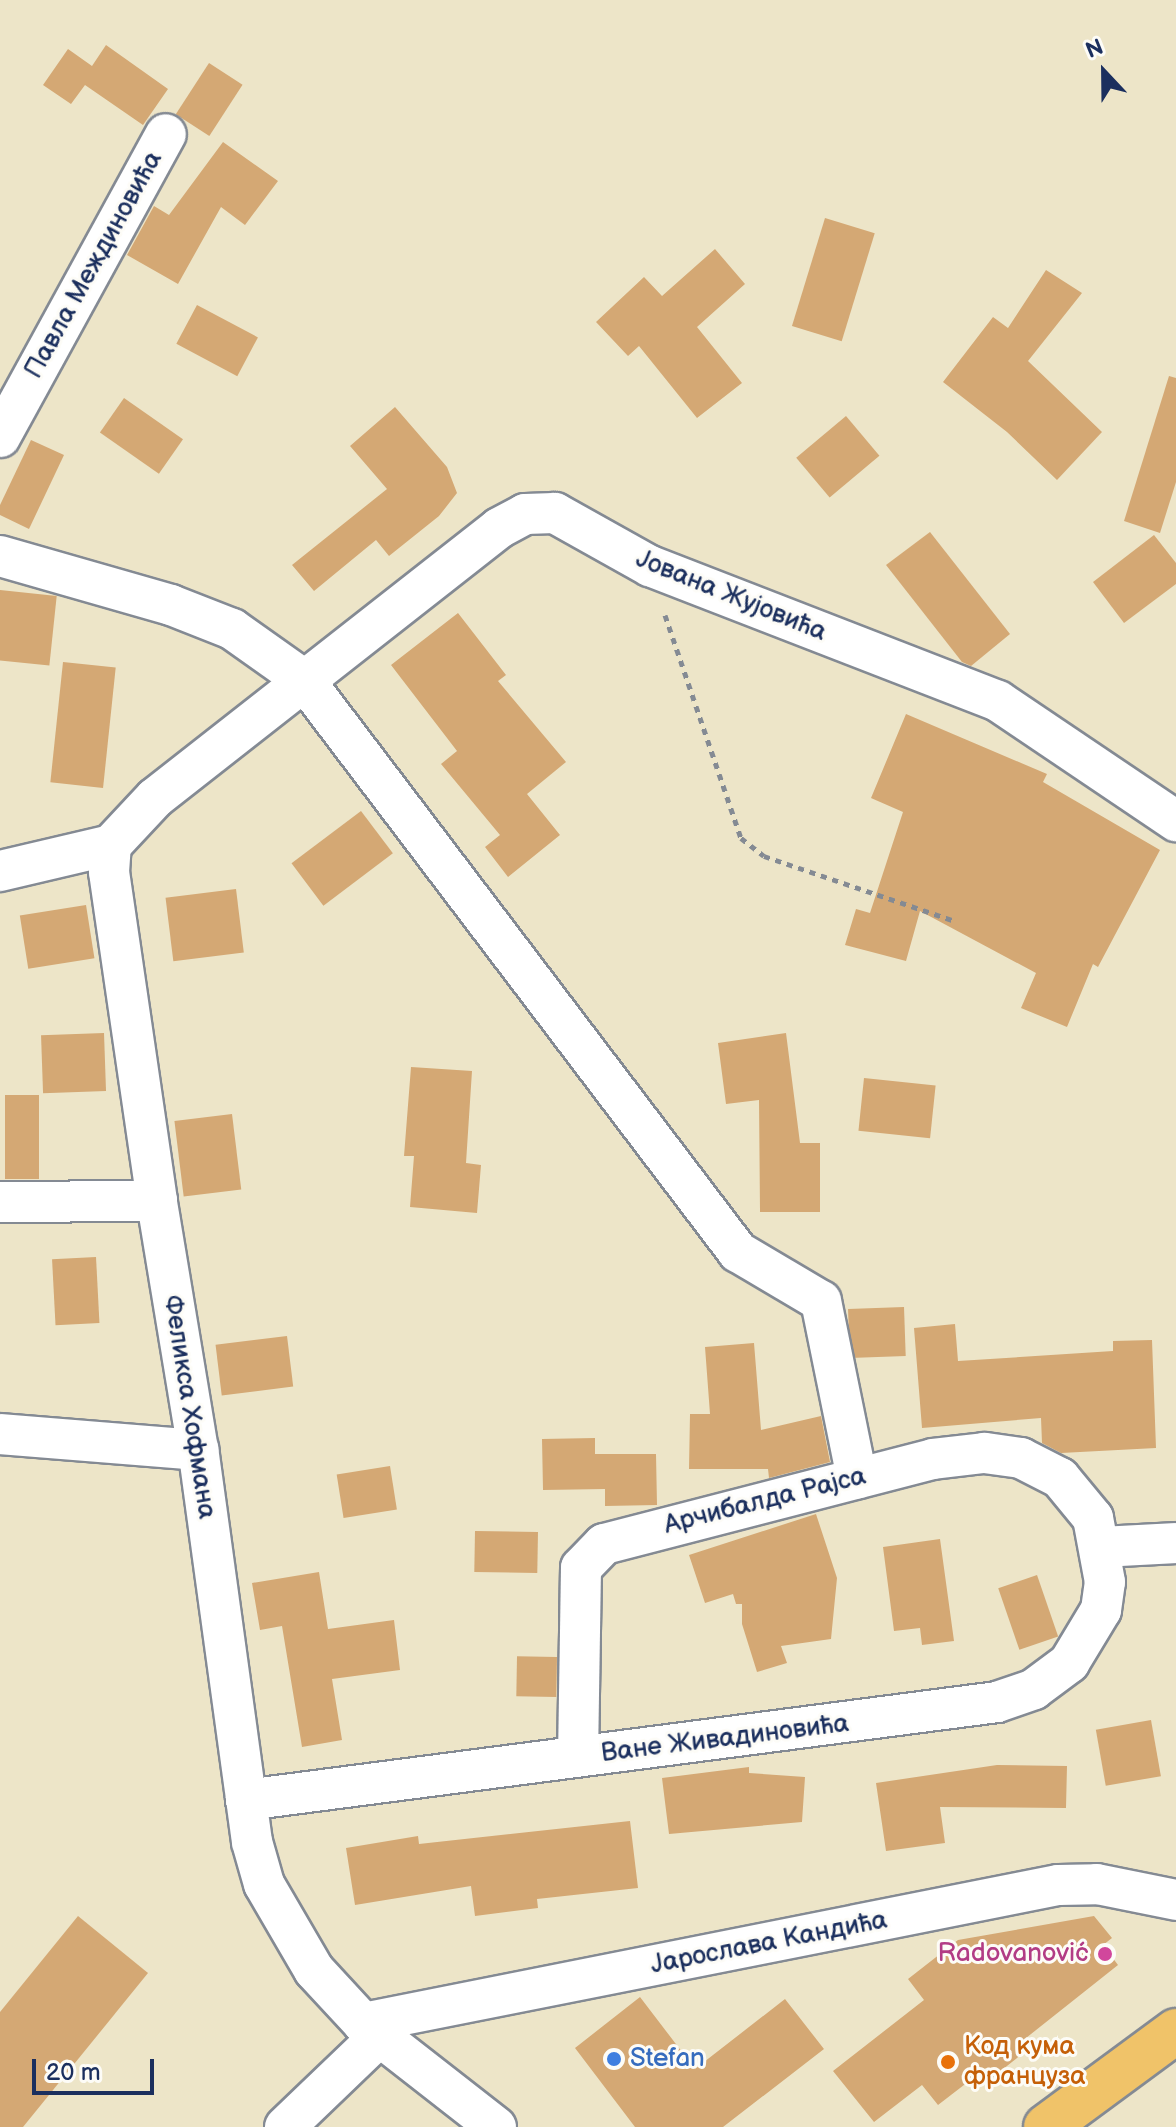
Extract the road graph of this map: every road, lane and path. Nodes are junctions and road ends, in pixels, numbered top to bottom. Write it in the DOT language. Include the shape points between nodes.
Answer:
graph roads {
  1 [pos="166,134"];
  2 [pos="0,437"];
  3 [pos="0,556"];
  4 [pos="650,566"];
  5 [pos="304,680"];
  6 [pos="1176,821"];
  7 [pos="111,845"];
  8 [pos="0,871"];
  9 [pos="952,920"];
  10 [pos="157,1201"];
  11 [pos="0,1202"];
  12 [pos="0,1434"];
  13 [pos="198,1450"];
  14 [pos="857,1478"];
  15 [pos="1176,1543"];
  16 [pos="1102,1547"];
  17 [pos="578,1756"];
  18 [pos="246,1800"];
  19 [pos="1176,1900"];
  20 [pos="372,2030"];
  21 [pos="1176,2031"];
  22 [pos="285,2127"];
  23 [pos="496,2127"];
  24 [pos="1046,2127"];
  1 -- 2 [label="street, Павла Междиновића"];
  3 -- 5 [label="street" via="171,605 232,629"];
  4 -- 5 [label="street, Јована Жујовића" via="555,513 525,514 499,528"];
  4 -- 6 [label="street, Јована Жујовића" via="998,701"];
  4 -- 9 [label="path" via="741,838 764,856"];
  5 -- 7 [label="street" via="155,798"];
  5 -- 14 [label="street" via="738,1252 821,1301"];
  7 -- 8 [label="street"];
  7 -- 10 [label="street, Феликса Хофмана" via="109,872"];
  10 -- 11 [label="street"];
  10 -- 13 [label="street, Феликса Хофмана"];
  12 -- 13 [label="street"];
  13 -- 18 [label="street, Феликса Хофмана"];
  14 -- 16 [label="street, Арчибалда Рајса" via="933,1459 984,1453 1021,1458 1060,1478 1093,1518"];
  14 -- 17 [label="street, Арчибалда Рајса" via="622,1537 590,1554 581,1568"];
  15 -- 16 [label="street"];
  16 -- 17 [label="street, Ване Живадиновића" via="1101,1610 1069,1663 1034,1689 952,1711"];
  17 -- 18 [label="street, Ване Живадиновића"];
  18 -- 20 [label="street, Феликса Хофмана" via="264,1884 287,1928 314,1970"];
  19 -- 20 [label="street, Јарослава Кандића" via="1097,1884 1058,1885"];
  20 -- 22 [label="street"];
  20 -- 23 [label="street, Феликса Хофмана"];
  21 -- 24 [label="main road"];
}
